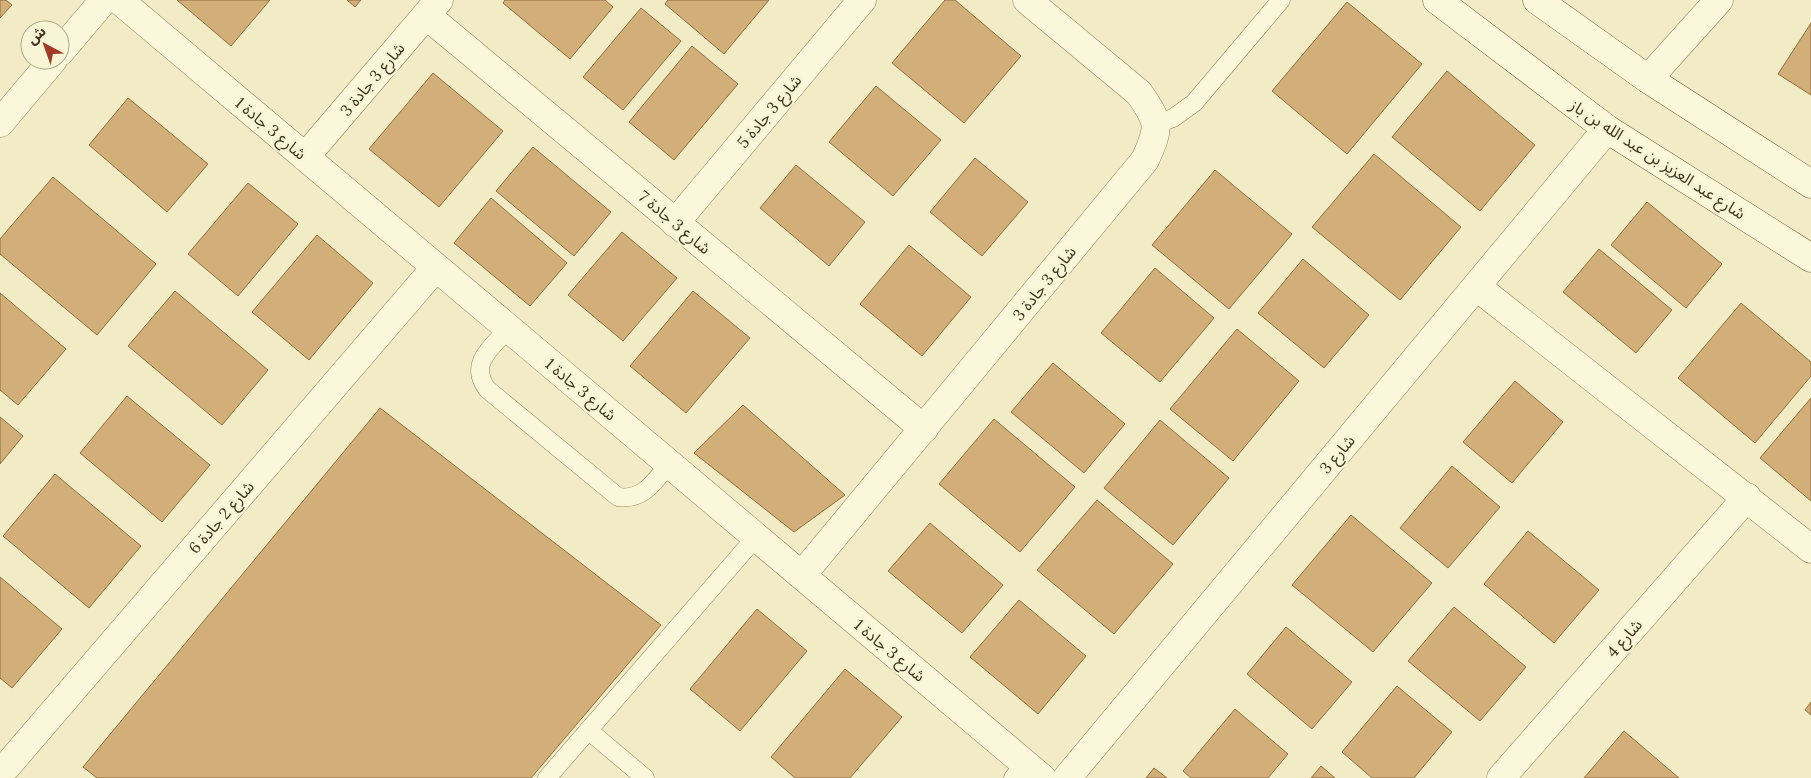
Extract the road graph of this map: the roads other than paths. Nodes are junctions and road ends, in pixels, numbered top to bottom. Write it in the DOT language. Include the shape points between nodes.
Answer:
graph roads {
  1 [pos="104,0"];
  2 [pos="119,0"];
  3 [pos="862,0"];
  4 [pos="1027,0"];
  5 [pos="1281,0"];
  6 [pos="1437,0"];
  7 [pos="1537,0"];
  8 [pos="1719,0"];
  9 [pos="432,8"];
  10 [pos="70,40"];
  11 [pos="45,70"];
  12 [pos="1648,80"];
  13 [pos="0,123"];
  14 [pos="1156,124"];
  15 [pos="1607,129"];
  16 [pos="306,157"];
  17 [pos="1811,184"];
  18 [pos="675,223"];
  19 [pos="1811,258"];
  20 [pos="436,267"];
  21 [pos="1476,287"];
  22 [pos="509,328"];
  23 [pos="924,430"];
  24 [pos="670,464"];
  25 [pos="1747,498"];
  26 [pos="756,537"];
  27 [pos="1811,549"];
  28 [pos="802,575"];
  29 [pos="588,730"];
  30 [pos="9,768"];
  31 [pos="1027,773"];
  32 [pos="547,778"];
  33 [pos="645,778"];
  34 [pos="1067,778"];
  35 [pos="1501,778"];
  1 -- 10 [label="street"];
  2 -- 16 [label="street, شارع 3 جادة 1"];
  3 -- 18 [label="street, شارع 3 جادة 5"];
  4 -- 14 [label="street" via="1139,93 1153,113"];
  5 -- 14 [label="lane" via="1194,103 1173,118"];
  6 -- 15 [label="street, شارع عبد العزيز بن عبد الله بن باز"];
  7 -- 12 [label="street"];
  8 -- 12 [label="street"];
  9 -- 16 [label="street, شارع 3 جادة 3"];
  9 -- 18 [label="street, شارع 3 جادة 7"];
  11 -- 13 [label="street"];
  12 -- 17 [label="street"];
  14 -- 23 [label="street, شارع 3 جادة 3" via="1155,137 1145,160"];
  15 -- 19 [label="street, شارع عبد العزيز بن عبد الله بن باز"];
  15 -- 21 [label="street, شارع 3"];
  16 -- 20 [label="street, شارع 3 جادة 1"];
  18 -- 23 [label="street, شارع 3 جادة 7"];
  20 -- 22 [label="street, شارع 3 جادة 1"];
  20 -- 30 [label="street, شارع 2 جادة 6"];
  21 -- 25 [label="street"];
  21 -- 34 [label="street, شارع 3"];
  22 -- 24 [label="street, شارع 3 جادة 1"];
  22 -- 24 [label="lane" via="480,364 481,380 502,401 618,497 642,493"];
  23 -- 28 [label="street, شارع 3 جادة 3"];
  24 -- 26 [label="street, شارع 3 جادة 1"];
  25 -- 27 [label="street"];
  25 -- 35 [label="street, شارع 4"];
  26 -- 28 [label="street, شارع 3 جادة 1"];
  26 -- 29 [label="lane"];
  28 -- 31 [label="street, شارع 3 جادة 1"];
  29 -- 32 [label="lane"];
  29 -- 33 [label="lane"];
}
